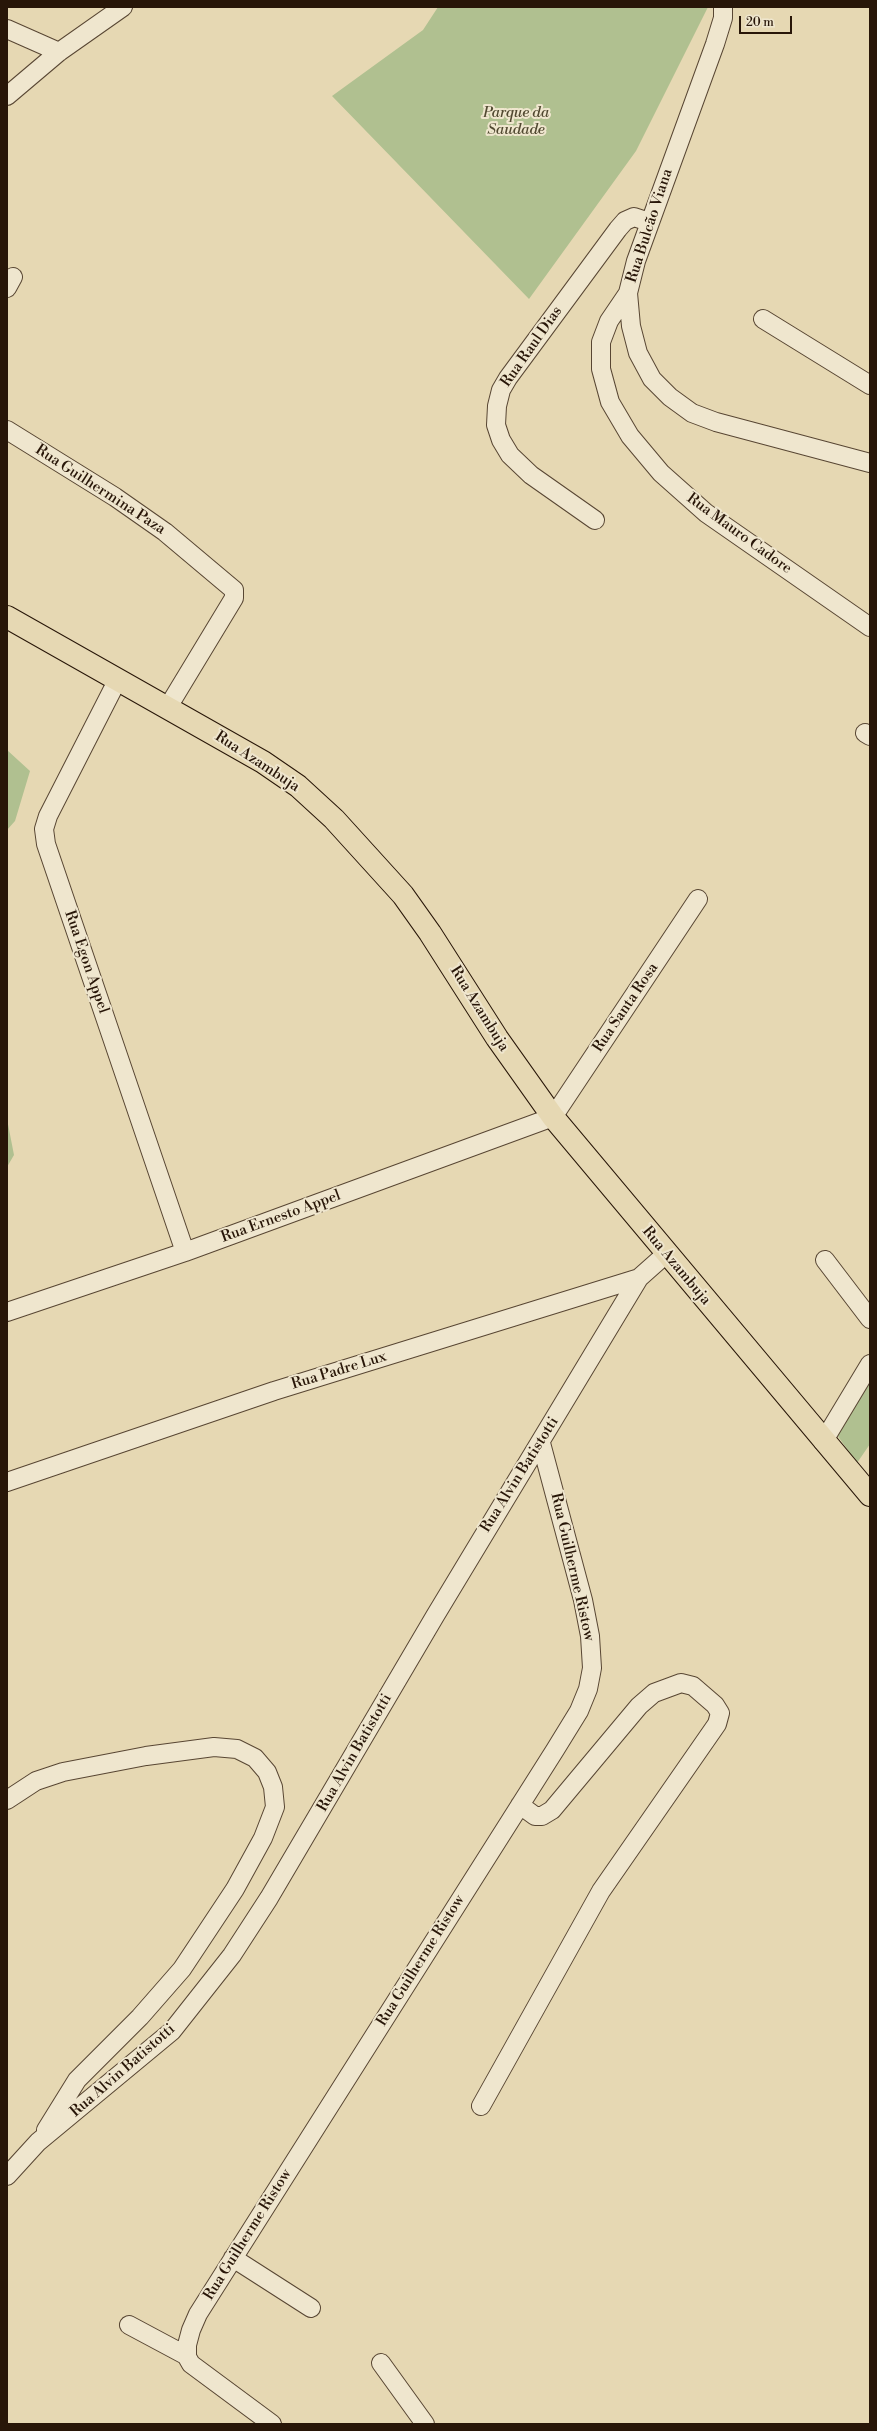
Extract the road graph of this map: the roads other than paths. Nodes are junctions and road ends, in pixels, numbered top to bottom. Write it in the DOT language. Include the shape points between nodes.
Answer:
graph roads {
  1 [pos="123,7"];
  2 [pos="723,7"];
  3 [pos="7,29"];
  4 [pos="59,52"];
  5 [pos="7,96"];
  6 [pos="649,222"];
  7 [pos="628,293"];
  8 [pos="763,319"];
  9 [pos="870,385"];
  10 [pos="7,430"];
  11 [pos="870,463"];
  12 [pos="595,520"];
  13 [pos="7,617"];
  14 [pos="870,627"];
  15 [pos="118,679"];
  16 [pos="168,707"];
  17 [pos="698,899"];
  18 [pos="553,1117"];
  19 [pos="185,1252"];
  20 [pos="666,1254"];
  21 [pos="825,1260"];
  22 [pos="639,1278"];
  23 [pos="7,1312"];
  24 [pos="870,1318"];
  25 [pos="870,1364"];
  26 [pos="823,1442"];
  27 [pos="541,1443"];
  28 [pos="7,1482"];
  29 [pos="870,1496"];
  30 [pos="7,1800"];
  31 [pos="520,1805"];
  32 [pos="481,2106"];
  33 [pos="38,2142"];
  34 [pos="7,2176"];
  35 [pos="233,2258"];
  36 [pos="311,2308"];
  37 [pos="129,2325"];
  38 [pos="187,2356"];
  39 [pos="381,2363"];
  40 [pos="422,2423"];
  41 [pos="272,2424"];
  1 -- 4 [label="street"];
  2 -- 6 [label="street, Rua Bulcão Viana" via="715,44"];
  3 -- 4 [label="street"];
  4 -- 5 [label="street"];
  6 -- 7 [label="street, Rua Bulcão Viana"];
  6 -- 12 [label="street, Rua Raul Dias" via="634,217 625,221 618,229 508,378 501,390 497,406 496,425 510,455 531,475"];
  7 -- 11 [label="street, Rua Bulcão Viana" via="631,326 638,353 652,379 692,414"];
  7 -- 14 [label="street, Rua Mauro Cadore" via="609,321 602,342 601,369 610,402 630,436 661,474 706,513"];
  8 -- 9 [label="street"];
  10 -- 16 [label="street, Rua Guilhermina Paza" via="116,497 166,532 234,590 234,598"];
  13 -- 15 [label="main road, Rua Azambuja"];
  15 -- 16 [label="main road, Rua Azambuja"];
  15 -- 19 [label="street, Rua Egon Appel" via="48,816 44,829 46,844"];
  16 -- 18 [label="main road, Rua Azambuja" via="263,762 298,786 338,824 403,895 496,1038"];
  17 -- 18 [label="street, Rua Santa Rosa"];
  18 -- 19 [label="street, Rua Ernesto Appel"];
  18 -- 20 [label="main road, Rua Azambuja"];
  19 -- 23 [label="street, Rua Ernesto Appel"];
  20 -- 22 [label="street, Rua Padre Lux"];
  20 -- 26 [label="main road, Rua Azambuja"];
  21 -- 24 [label="street"];
  22 -- 27 [label="street, Rua Alvin Batistotti"];
  22 -- 28 [label="street, Rua Padre Lux" via="274,1391"];
  25 -- 26 [label="street"];
  26 -- 29 [label="main road, Rua Azambuja"];
  27 -- 31 [label="street, Rua Guilherme Ristow" via="583,1600 590,1636 592,1668 588,1689 579,1711"];
  27 -- 33 [label="street, Rua Alvin Batistotti" via="435,1616 270,1898 232,1955 172,2031"];
  30 -- 33 [label="street" via="36,1781 63,1772 146,1756 214,1747 237,1749 255,1758 267,1772 273,1787 275,1807 264,1838 182,1969 140,2018 77,2080"];
  31 -- 32 [label="street" via="535,1816 542,1816 552,1810 639,1706 654,1692 682,1683 693,1686 720,1713 717,1724 601,1891"];
  31 -- 35 [label="street, Rua Guilherme Ristow"];
  33 -- 34 [label="street, Rua Alvin Batistotti"];
  35 -- 36 [label="street"];
  35 -- 38 [label="street, Rua Guilherme Ristow" via="198,2314 187,2345"];
  37 -- 38 [label="street"];
  38 -- 41 [label="street" via="191,2364"];
  39 -- 40 [label="street"];
}
